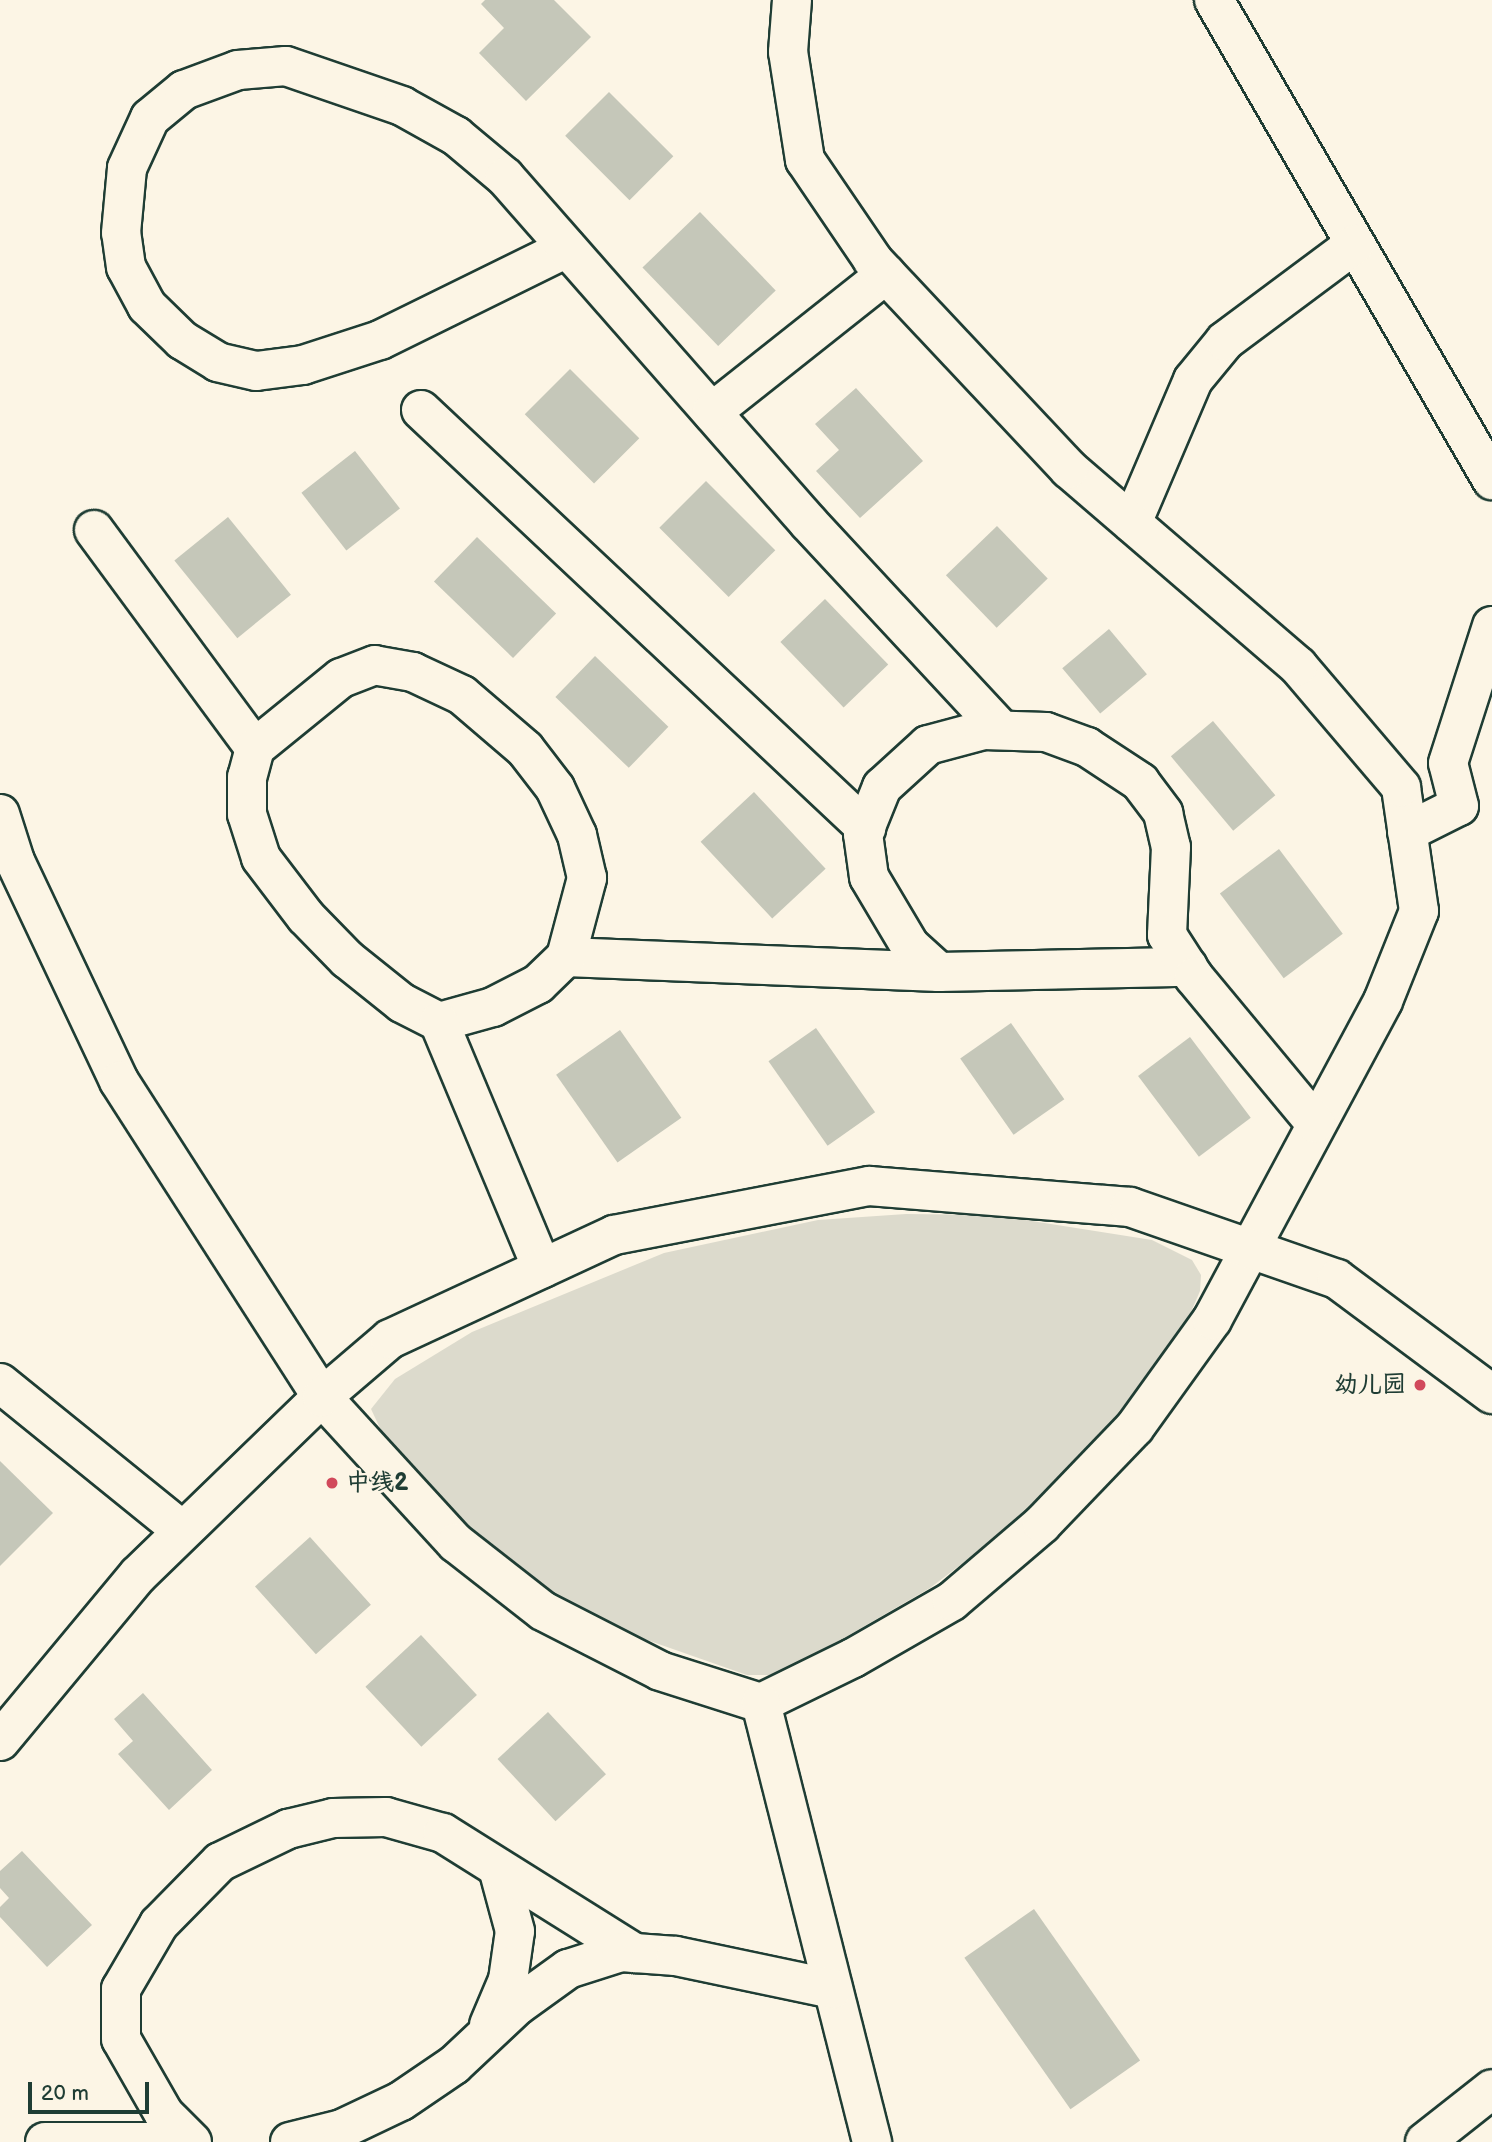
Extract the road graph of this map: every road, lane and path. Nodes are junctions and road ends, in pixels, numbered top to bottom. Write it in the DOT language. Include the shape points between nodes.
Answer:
graph roads {
  1 [pos="792,0"];
  2 [pos="1214,0"];
  3 [pos="1355,244"];
  4 [pos="567,248"];
  5 [pos="886,274"];
  6 [pos="421,411"];
  7 [pos="712,412"];
  8 [pos="1492,480"];
  9 [pos="1132,523"];
  10 [pos="94,530"];
  11 [pos="1492,626"];
  12 [pos="1001,730"];
  13 [pos="255,748"];
  14 [pos="0,814"];
  15 [pos="866,828"];
  16 [pos="1407,832"];
  17 [pos="566,957"];
  18 [pos="1188,967"];
  19 [pos="939,972"];
  20 [pos="439,1022"];
  21 [pos="1315,1123"];
  22 [pos="1247,1248"];
  23 [pos="542,1268"];
  24 [pos="0,1383"];
  25 [pos="1492,1394"];
  26 [pos="322,1397"];
  27 [pos="183,1531"];
  28 [pos="761,1703"];
  29 [pos="0,1741"];
  30 [pos="498,1868"];
  31 [pos="634,1953"];
  32 [pos="833,1989"];
  33 [pos="484,2037"];
  34 [pos="1492,2089"];
  35 [pos="44,2142"];
  36 [pos="189,2142"];
  37 [pos="290,2142"];
  38 [pos="872,2142"];
  39 [pos="1425,2142"];
  1 -- 5 [label="street" via="788,52 805,160"];
  2 -- 3 [label="street"];
  3 -- 8 [label="street"];
  3 -- 9 [label="street" via="1224,341 1193,380"];
  4 -- 4 [label="street" via="505,177 456,136 402,106 286,66 238,70 184,90 150,118 127,168 121,233 126,267 147,306 182,340 218,362 256,371 303,365 380,341"];
  4 -- 7 [label="street"];
  5 -- 7 [label="street"];
  5 -- 9 [label="street" via="1069,469"];
  6 -- 15 [label="street"];
  7 -- 12 [label="street"];
  9 -- 16 [label="street" via="1298,666 1401,787"];
  10 -- 13 [label="street"];
  11 -- 16 [label="street" via="1448,763 1458,807"];
  12 -- 15 [label="street" via="928,745 882,787"];
  12 -- 18 [label="street" via="1046,732 1077,743 1140,782 1163,813 1171,847 1167,934"];
  13 -- 17 [label="street" via="341,678 375,665 413,672 462,695 525,749 555,788 577,835 587,878"];
  13 -- 20 [label="street" via="247,777 247,814 261,858 306,918 347,959 402,1003"];
  14 -- 26 [label="street" via="15,861 119,1081"];
  15 -- 19 [label="street" via="869,877 911,946"];
  16 -- 21 [label="street" via="1419,911 1383,1001"];
  17 -- 19 [label="street"];
  17 -- 20 [label="street" via="538,984 493,1007"];
  18 -- 19 [label="street"];
  18 -- 21 [label="street"];
  20 -- 23 [label="street"];
  21 -- 22 [label="street"];
  22 -- 23 [label="street" via="1130,1207 869,1186 614,1235"];
  22 -- 25 [label="street" via="1337,1279"];
  22 -- 28 [label="street" via="1212,1320 1135,1427 1042,1524 952,1601 853,1658"];
  23 -- 26 [label="street" via="390,1339"];
  24 -- 27 [label="street"];
  26 -- 27 [label="street"];
  26 -- 28 [label="street" via="456,1543 543,1611 660,1671"];
  27 -- 29 [label="street" via="138,1575"];
  28 -- 32 [label="street"];
  30 -- 31 [label="street"];
  30 -- 33 [label="street" via="515,1931 509,1980"];
  30 -- 36 [label="street" via="443,1832 386,1816 333,1818 288,1829 220,1861 159,1924 121,1989 121,2039 164,2114"];
  31 -- 32 [label="street" via="676,1956"];
  31 -- 33 [label="street" via="621,1952 568,1969"];
  32 -- 38 [label="street"];
  33 -- 37 [label="street" via="454,2065 401,2101 342,2129"];
  34 -- 39 [label="street"];
  35 -- 36 [label="street"];
}
